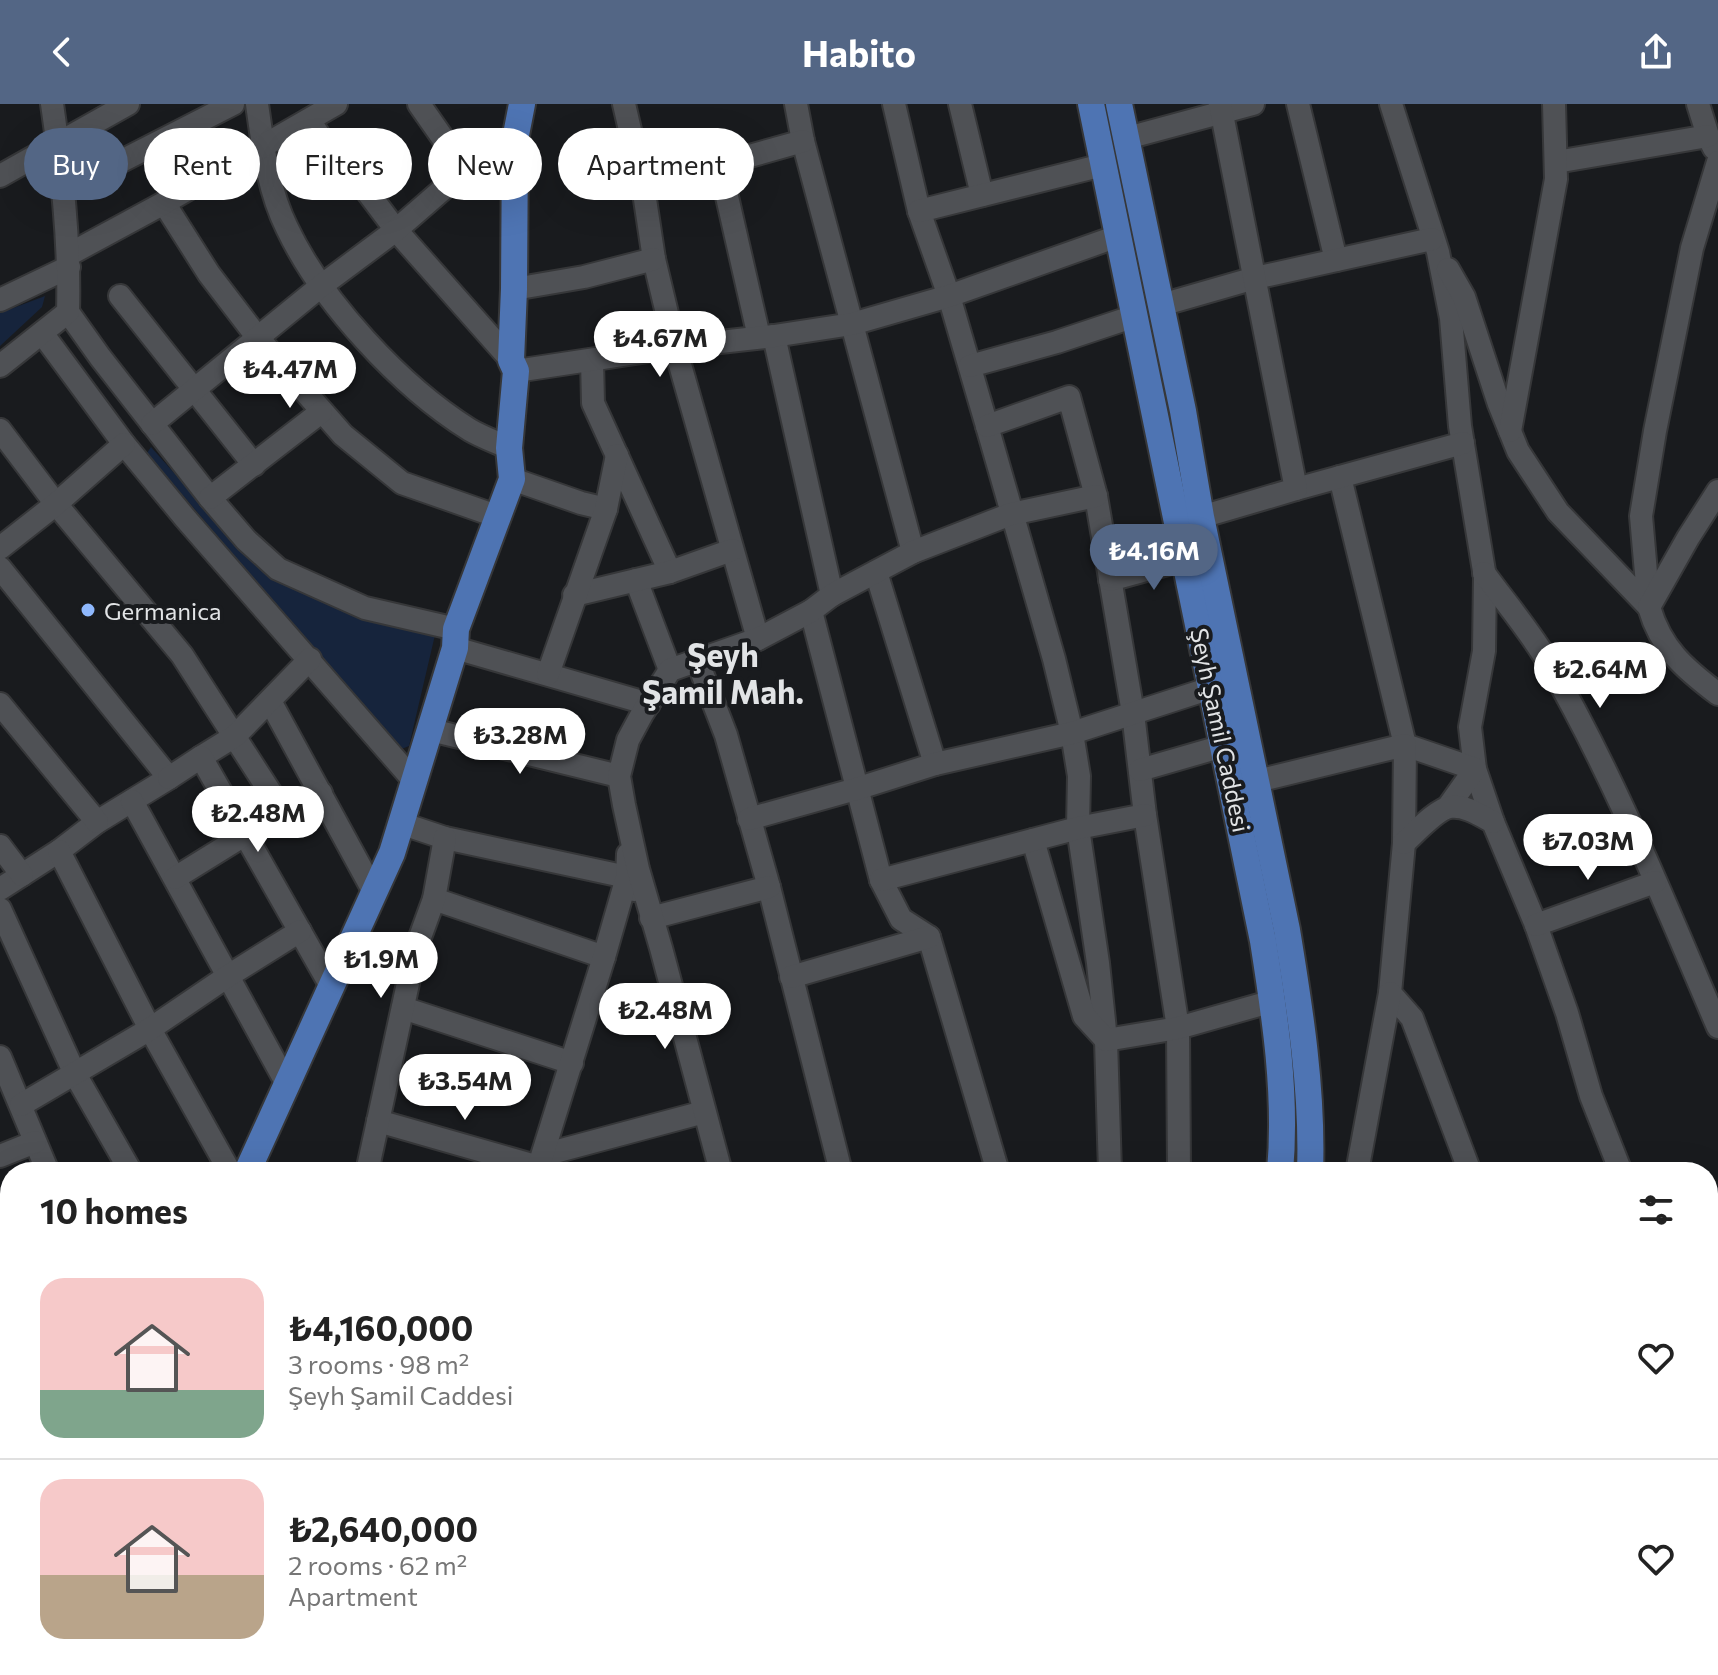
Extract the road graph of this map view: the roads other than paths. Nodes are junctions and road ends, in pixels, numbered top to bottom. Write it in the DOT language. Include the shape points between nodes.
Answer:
graph roads {
  1 [pos="52,104"];
  2 [pos="128,104"];
  3 [pos="233,104"];
  4 [pos="257,104"];
  5 [pos="336,104"];
  6 [pos="419,104"];
  7 [pos="522,104"];
  8 [pos="624,104"];
  9 [pos="796,104"];
  10 [pos="894,104"];
  11 [pos="960,104"];
  12 [pos="1091,104"];
  13 [pos="1119,104"];
  14 [pos="1253,104"];
  15 [pos="1298,104"];
  16 [pos="1391,104"];
  17 [pos="1554,104"];
  18 [pos="1698,104"];
  19 [pos="1220,108"];
  20 [pos="309,120"];
  21 [pos="56,128"];
  22 [pos="86,128"];
  23 [pos="436,128"];
  24 [pos="517,128"];
  25 [pos="630,128"];
  26 [pos="1127,138"];
  27 [pos="803,141"];
  28 [pos="263,146"];
  29 [pos="1713,146"];
  30 [pos="754,156"];
  31 [pos="128,158"];
  32 [pos="1556,162"];
  33 [pos="1718,162"];
  34 [pos="24,163"];
  35 [pos="1103,165"];
  36 [pos="0,176"];
  37 [pos="982,195"];
  38 [pos="64,200"];
  39 [pos="430,200"];
  40 [pos="515,200"];
  41 [pos="645,200"];
  42 [pos="729,200"];
  43 [pos="164,203"];
  44 [pos="919,211"];
  45 [pos="396,230"];
  46 [pos="1118,236"];
  47 [pos="1435,246"];
  48 [pos="654,259"];
  49 [pos="1336,260"];
  50 [pos="69,261"];
  51 [pos="1255,278"];
  52 [pos="321,286"];
  53 [pos="514,289"];
  54 [pos="120,296"];
  55 [pos="949,296"];
  56 [pos="0,300"];
  57 [pos="1161,305"];
  58 [pos="68,312"];
  59 [pos="1135,316"];
  60 [pos="852,324"];
  61 [pos="42,333"];
  62 [pos="766,336"];
  63 [pos="258,338"];
  64 [pos="675,347"];
  65 [pos="592,360"];
  66 [pos="514,365"];
  67 [pos="0,366"];
  68 [pos="970,366"];
  69 [pos="194,390"];
  70 [pos="321,412"];
  71 [pos="152,424"];
  72 [pos="987,426"];
  73 [pos="0,430"];
  74 [pos="1510,433"];
  75 [pos="1463,443"];
  76 [pos="124,444"];
  77 [pos="509,448"];
  78 [pos="617,455"];
  79 [pos="254,465"];
  80 [pos="1340,477"];
  81 [pos="512,479"];
  82 [pos="1296,489"];
  83 [pos="1718,491"];
  84 [pos="1096,496"];
  85 [pos="210,498"];
  86 [pos="56,504"];
  87 [pos="606,509"];
  88 [pos="1011,514"];
  89 [pos="499,517"];
  90 [pos="1201,517"];
  91 [pos="0,548"];
  92 [pos="732,550"];
  93 [pos="913,552"];
  94 [pos="1186,559"];
  95 [pos="0,568"];
  96 [pos="670,572"];
  97 [pos="876,572"];
  98 [pos="1484,573"];
  99 [pos="636,580"];
  100 [pos="1110,580"];
  101 [pos="574,595"];
  102 [pos="832,595"];
  103 [pos="1649,607"];
  104 [pos="811,611"];
  105 [pos="455,638"];
  106 [pos="758,639"];
  107 [pos="310,659"];
  108 [pos="697,660"];
  109 [pos="670,670"];
  110 [pos="548,674"];
  111 [pos="1211,688"];
  112 [pos="1718,694"];
  113 [pos="270,701"];
  114 [pos="0,704"];
  115 [pos="649,704"];
  116 [pos="1133,713"];
  117 [pos="431,730"];
  118 [pos="1072,733"];
  119 [pos="235,736"];
  120 [pos="1405,745"];
  121 [pos="1223,746"];
  122 [pos="201,757"];
  123 [pos="935,764"];
  124 [pos="1475,769"];
  125 [pos="1140,770"];
  126 [pos="619,776"];
  127 [pos="169,778"];
  128 [pos="1257,781"];
  129 [pos="415,782"];
  130 [pos="856,789"];
  131 [pos="321,793"];
  132 [pos="132,801"];
  133 [pos="1448,807"];
  134 [pos="283,812"];
  135 [pos="1145,815"];
  136 [pos="749,819"];
  137 [pos="97,822"];
  138 [pos="1493,822"];
  139 [pos="403,824"];
  140 [pos="1078,828"];
  141 [pos="629,829"];
  142 [pos="246,834"];
  143 [pos="445,838"];
  144 [pos="1033,840"];
  145 [pos="1404,843"];
  146 [pos="0,846"];
  147 [pos="59,851"];
  148 [pos="22,875"];
  149 [pos="627,877"];
  150 [pos="175,878"];
  151 [pos="881,880"];
  152 [pos="1655,882"];
  153 [pos="769,887"];
  154 [pos="0,889"];
  155 [pos="374,892"];
  156 [pos="434,899"];
  157 [pos="0,909"];
  158 [pos="651,918"];
  159 [pos="1536,925"];
  160 [pos="300,931"];
  161 [pos="929,937"];
  162 [pos="604,957"];
  163 [pos="228,976"];
  164 [pos="791,977"];
  165 [pos="331,986"];
  166 [pos="1390,993"];
  167 [pos="1273,1001"];
  168 [pos="403,1008"];
  169 [pos="1718,1027"];
  170 [pos="1178,1028"];
  171 [pos="150,1029"];
  172 [pos="1106,1040"];
  173 [pos="0,1058"];
  174 [pos="572,1063"];
  175 [pos="75,1074"];
  176 [pos="287,1084"];
  177 [pos="21,1105"];
  178 [pos="704,1112"];
  179 [pos="378,1121"];
  180 [pos="35,1142"];
  181 [pos="0,1156"];
  182 [pos="44,1162"];
  183 [pos="125,1162"];
  184 [pos="224,1162"];
  185 [pos="252,1162"];
  186 [pos="369,1162"];
  187 [pos="528,1162"];
  188 [pos="540,1162"];
  189 [pos="548,1162"];
  190 [pos="718,1162"];
  191 [pos="838,1162"];
  192 [pos="995,1162"];
  193 [pos="1110,1162"];
  194 [pos="1179,1162"];
  195 [pos="1280,1162"];
  196 [pos="1310,1162"];
  197 [pos="1359,1162"];
  198 [pos="1466,1162"];
  199 [pos="1617,1162"];
  1 -- 21 [label="street"];
  2 -- 22 [label="street"];
  3 -- 31 [label="street"];
  4 -- 28 [label="street"];
  5 -- 20 [label="street"];
  6 -- 23 [label="street"];
  7 -- 24 [label="main road"];
  8 -- 25 [label="street"];
  9 -- 27 [label="street"];
  10 -- 44 [label="street"];
  11 -- 37 [label="street"];
  12 -- 35 [label="main road, Şeyh Şamil Caddesi"];
  13 -- 26 [label="main road, Şeyh Şamil Caddesi"];
  14 -- 19 [label="street"];
  15 -- 49 [label="street"];
  16 -- 47 [label="street"];
  17 -- 32 [label="street"];
  18 -- 29 [label="street"];
  19 -- 26 [label="street"];
  19 -- 51 [label="street"];
  20 -- 28 [label="street"];
  20 -- 45 [label="street" via="333,157 347,165"];
  26 -- 57 [label="main road, Şeyh Şamil Caddesi"];
  27 -- 30 [label="street"];
  27 -- 60 [label="street"];
  28 -- 43 [label="street"];
  28 -- 52 [label="street" via="286,228"];
  29 -- 32 [label="street"];
  32 -- 74 [label="street"];
  33 -- 103 [label="street" via="1692,248 1641,516"];
  34 -- 36 [label="street"];
  35 -- 37 [label="street"];
  35 -- 46 [label="main road, Şeyh Şamil Caddesi"];
  37 -- 44 [label="street"];
  38 -- 50 [label="street"];
  39 -- 45 [label="street"];
  40 -- 53 [label="main road"];
  41 -- 48 [label="street"];
  42 -- 62 [label="street"];
  43 -- 50 [label="street"];
  43 -- 63 [label="street"];
  44 -- 55 [label="street"];
  45 -- 52 [label="street"];
  45 -- 66 [label="street"];
  46 -- 55 [label="street"];
  46 -- 59 [label="main road, Şeyh Şamil Caddesi"];
  47 -- 49 [label="street"];
  47 -- 74 [label="street" via="1464,297"];
  47 -- 75 [label="street" via="1451,318"];
  48 -- 53 [label="street"];
  48 -- 64 [label="street"];
  49 -- 51 [label="street"];
  50 -- 56 [label="street"];
  50 -- 58 [label="street"];
  51 -- 57 [label="street"];
  51 -- 82 [label="street"];
  52 -- 63 [label="street"];
  52 -- 77 [label="street" via="423,396"];
  53 -- 66 [label="main road"];
  54 -- 69 [label="street"];
  55 -- 60 [label="street"];
  55 -- 68 [label="street"];
  57 -- 90 [label="main road, Şeyh Şamil Caddesi"];
  58 -- 61 [label="street"];
  58 -- 71 [label="street"];
  59 -- 68 [label="street"];
  59 -- 94 [label="main road, Şeyh Şamil Caddesi"];
  60 -- 62 [label="street"];
  60 -- 93 [label="street"];
  61 -- 67 [label="street"];
  61 -- 76 [label="street"];
  62 -- 64 [label="street"];
  62 -- 102 [label="street"];
  63 -- 69 [label="street"];
  63 -- 70 [label="street"];
  64 -- 65 [label="street"];
  64 -- 92 [label="street"];
  65 -- 66 [label="street"];
  65 -- 78 [label="street" via="593,403"];
  66 -- 77 [label="main road"];
  68 -- 72 [label="street"];
  69 -- 71 [label="street"];
  69 -- 79 [label="street"];
  70 -- 79 [label="street"];
  70 -- 89 [label="street" via="402,483"];
  71 -- 85 [label="street"];
  72 -- 84 [label="street" via="1069,397"];
  72 -- 88 [label="street"];
  73 -- 86 [label="street"];
  74 -- 103 [label="street" via="1558,512"];
  75 -- 80 [label="street"];
  75 -- 98 [label="street"];
  76 -- 86 [label="street"];
  76 -- 107 [label="street"];
  77 -- 81 [label="main road"];
  78 -- 87 [label="street"];
  78 -- 96 [label="street"];
  79 -- 85 [label="street"];
  80 -- 82 [label="street"];
  80 -- 120 [label="street"];
  81 -- 87 [label="street"];
  81 -- 89 [label="main road"];
  82 -- 90 [label="street"];
  83 -- 103 [label="street"];
  84 -- 88 [label="street"];
  84 -- 100 [label="street"];
  85 -- 105 [label="street" via="278,569 365,608"];
  86 -- 91 [label="street"];
  86 -- 119 [label="street" via="182,655"];
  87 -- 101 [label="street"];
  88 -- 93 [label="street"];
  88 -- 118 [label="street"];
  89 -- 105 [label="main road"];
  90 -- 128 [label="main road, Şeyh Şamil Caddesi"];
  92 -- 96 [label="street"];
  92 -- 106 [label="street"];
  93 -- 97 [label="street"];
  94 -- 100 [label="street"];
  94 -- 111 [label="main road, Şeyh Şamil Caddesi"];
  95 -- 127 [label="street"];
  96 -- 99 [label="street"];
  97 -- 102 [label="street"];
  97 -- 123 [label="street"];
  98 -- 124 [label="street" via="1484,651 1470,727"];
  98 -- 152 [label="street" via="1546,659"];
  99 -- 101 [label="street"];
  99 -- 109 [label="street"];
  100 -- 116 [label="street"];
  101 -- 110 [label="street"];
  102 -- 104 [label="street"];
  103 -- 112 [label="street" via="1668,648"];
  104 -- 106 [label="street"];
  104 -- 130 [label="street"];
  105 -- 110 [label="street"];
  105 -- 117 [label="main road"];
  106 -- 108 [label="street"];
  107 -- 113 [label="street"];
  107 -- 129 [label="street"];
  108 -- 109 [label="street"];
  108 -- 136 [label="street" via="726,735"];
  109 -- 115 [label="street"];
  110 -- 115 [label="street"];
  111 -- 116 [label="street"];
  111 -- 121 [label="main road, Şeyh Şamil Caddesi"];
  113 -- 119 [label="street"];
  113 -- 131 [label="street"];
  114 -- 137 [label="street"];
  115 -- 126 [label="street" via="628,740"];
  116 -- 118 [label="street"];
  116 -- 125 [label="street"];
  117 -- 126 [label="street"];
  117 -- 129 [label="main road"];
  118 -- 123 [label="street"];
  118 -- 140 [label="street" via="1079,776"];
  119 -- 122 [label="street"];
  119 -- 134 [label="street"];
  120 -- 124 [label="street"];
  120 -- 128 [label="street"];
  120 -- 145 [label="street"];
  121 -- 125 [label="street"];
  121 -- 167 [label="main road, Şeyh Şamil Caddesi"];
  122 -- 127 [label="street"];
  122 -- 142 [label="street"];
  123 -- 130 [label="street"];
  124 -- 133 [label="street"];
  124 -- 138 [label="street"];
  125 -- 135 [label="street"];
  126 -- 141 [label="street"];
  127 -- 132 [label="street"];
  128 -- 196 [label="main road, Şeyh Şamil Caddesi" via="1295,976"];
  129 -- 139 [label="main road"];
  130 -- 136 [label="street"];
  130 -- 151 [label="street"];
  131 -- 134 [label="street"];
  131 -- 155 [label="street"];
  132 -- 137 [label="street"];
  132 -- 150 [label="street"];
  133 -- 138 [label="street" via="1467,809"];
  133 -- 145 [label="street"];
  134 -- 142 [label="street"];
  135 -- 140 [label="street"];
  135 -- 170 [label="street"];
  136 -- 153 [label="street"];
  137 -- 147 [label="street"];
  138 -- 159 [label="street"];
  139 -- 143 [label="street"];
  139 -- 155 [label="main road"];
  140 -- 144 [label="street"];
  140 -- 172 [label="street"];
  141 -- 149 [label="street"];
  141 -- 158 [label="street"];
  142 -- 150 [label="street"];
  142 -- 160 [label="street"];
  143 -- 149 [label="street"];
  143 -- 156 [label="street"];
  144 -- 151 [label="street"];
  144 -- 172 [label="street" via="1084,1016"];
  145 -- 166 [label="street"];
  146 -- 148 [label="street"];
  147 -- 148 [label="street"];
  147 -- 171 [label="street"];
  148 -- 154 [label="street"];
  149 -- 158 [label="street"];
  149 -- 162 [label="street"];
  150 -- 163 [label="street"];
  151 -- 161 [label="street" via="901,919"];
  152 -- 159 [label="street"];
  152 -- 169 [label="street"];
  153 -- 158 [label="street"];
  153 -- 164 [label="street"];
  155 -- 165 [label="main road"];
  156 -- 162 [label="street"];
  156 -- 168 [label="street" via="415,951"];
  157 -- 175 [label="street"];
  158 -- 178 [label="street"];
  159 -- 199 [label="street"];
  160 -- 163 [label="street"];
  160 -- 165 [label="street"];
  161 -- 164 [label="street"];
  161 -- 192 [label="street"];
  162 -- 174 [label="street"];
  163 -- 171 [label="street"];
  163 -- 176 [label="street"];
  164 -- 191 [label="street"];
  165 -- 176 [label="main road"];
  166 -- 197 [label="street"];
  166 -- 198 [label="street" via="1412,1018"];
  167 -- 170 [label="street"];
  167 -- 195 [label="main road, Şeyh Şamil Caddesi"];
  168 -- 174 [label="street"];
  168 -- 179 [label="street"];
  170 -- 172 [label="street"];
  170 -- 194 [label="street"];
  171 -- 175 [label="street"];
  171 -- 184 [label="street"];
  172 -- 193 [label="street"];
  173 -- 177 [label="street"];
  174 -- 188 [label="street"];
  175 -- 177 [label="street"];
  175 -- 183 [label="street"];
  176 -- 185 [label="main road"];
  177 -- 180 [label="street"];
  178 -- 189 [label="street"];
  178 -- 190 [label="street"];
  179 -- 186 [label="street"];
  179 -- 187 [label="street"];
  180 -- 181 [label="street"];
  180 -- 182 [label="street"];
}
